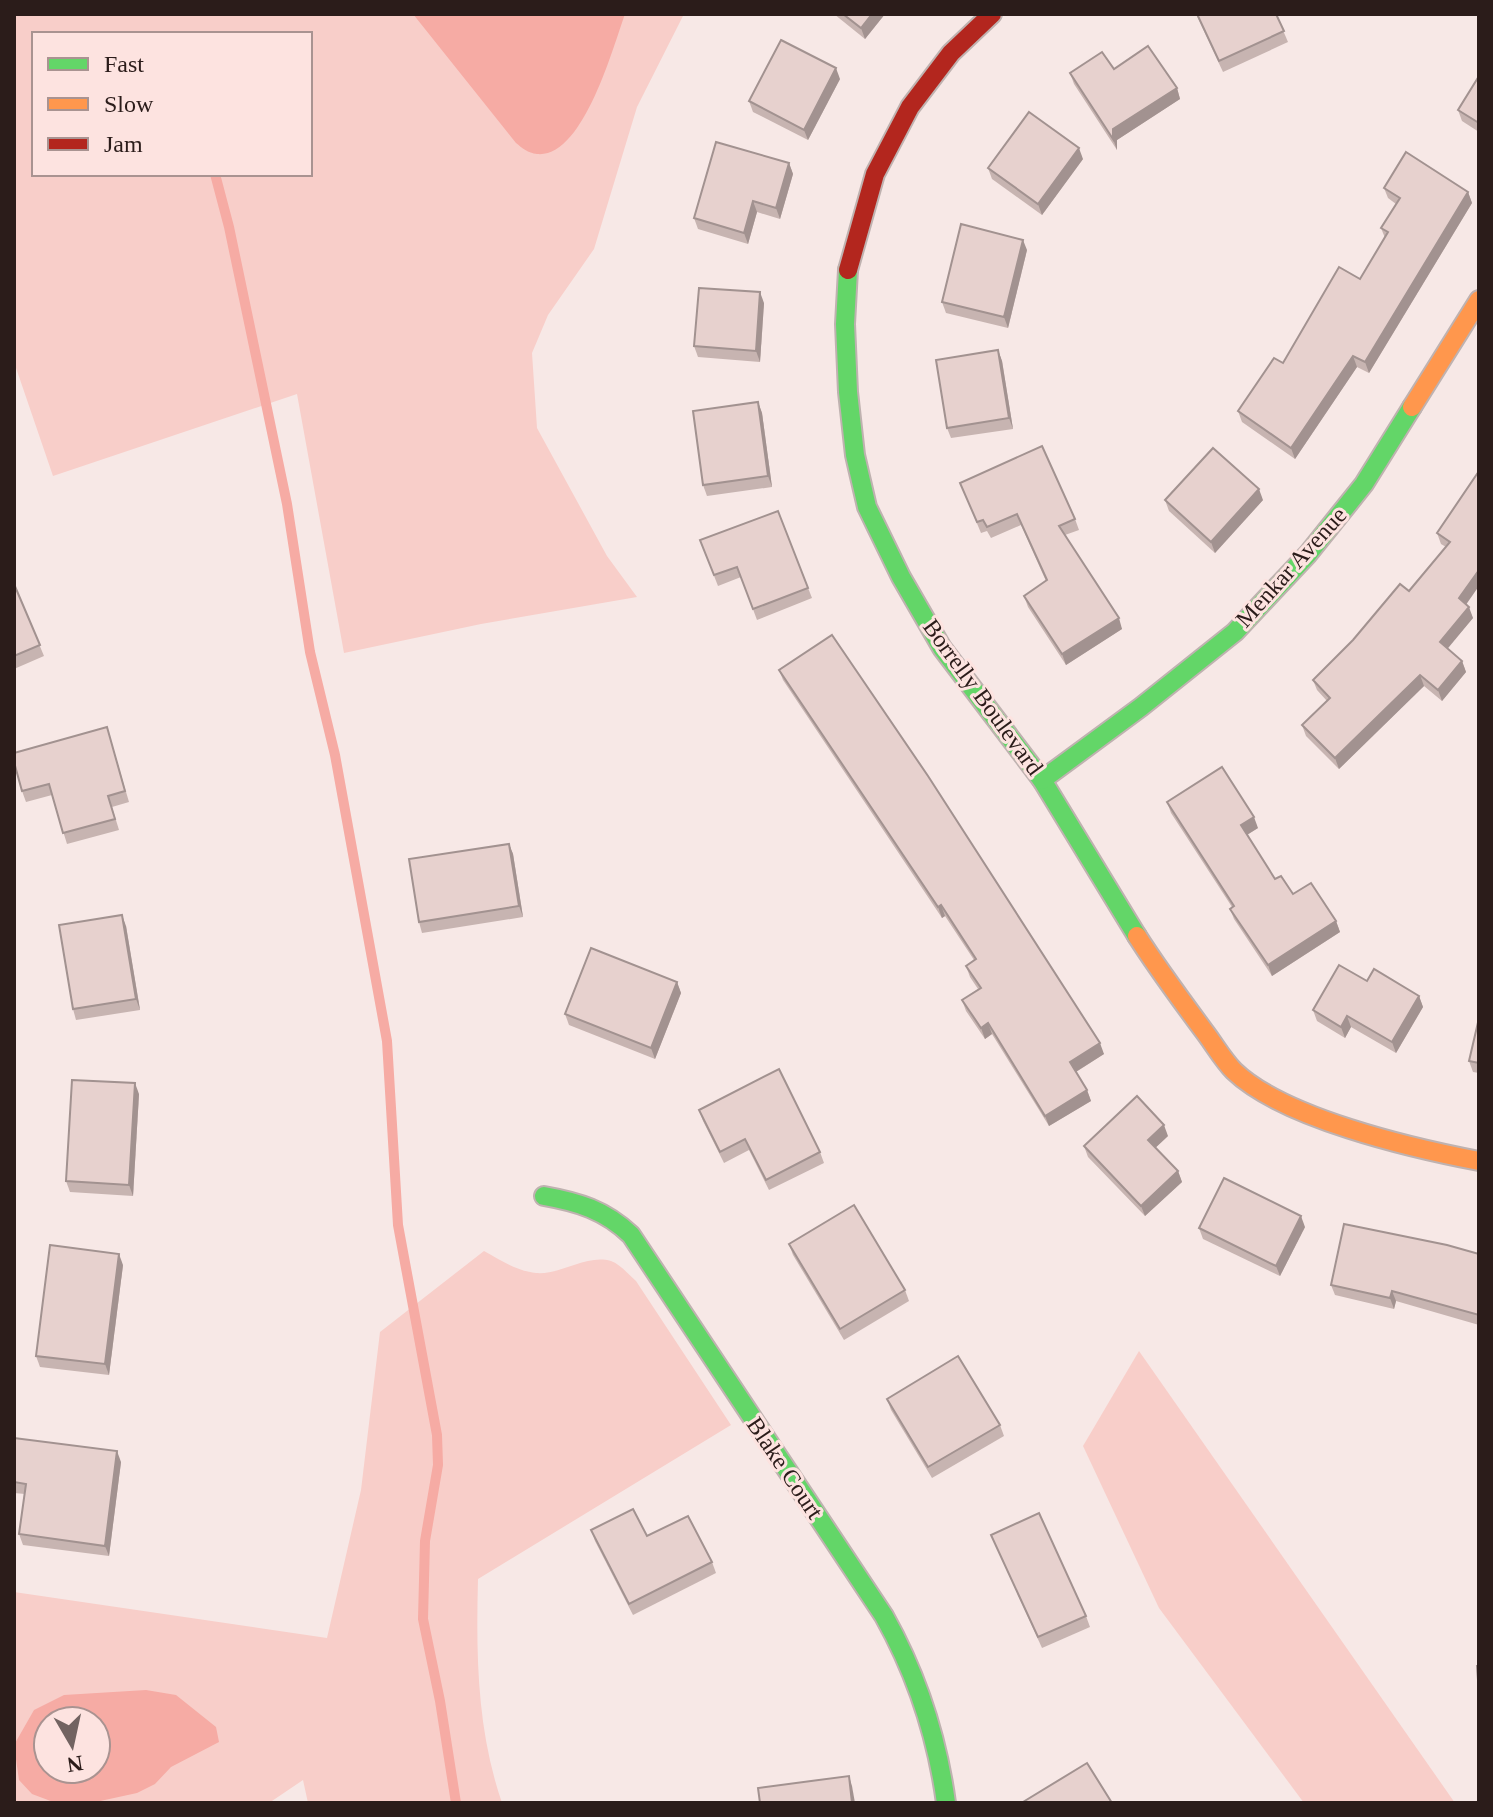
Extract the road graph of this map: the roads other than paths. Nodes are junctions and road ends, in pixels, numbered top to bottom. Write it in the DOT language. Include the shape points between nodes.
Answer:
graph roads {
  1 [pos="992,14"];
  2 [pos="1479,300"];
  3 [pos="1042,780"];
  4 [pos="1479,1161"];
  5 [pos="544,1196"];
  6 [pos="946,1803"];
  1 -- 3 [label="street, Borrelly Boulevard" via="951,53 910,107 875,174 848,262 848,392 867,507 901,577 942,648"];
  2 -- 3 [label="street, Menkar Avenue" via="1364,484 1308,554 1235,632"];
  3 -- 4 [label="street, Borrelly Boulevard" via="1154,963 1233,1070 1270,1098 1340,1124"];
  5 -- 6 [label="street, Blake Court" via="600,1209 631,1235 884,1616 912,1667 936,1741"];
}
